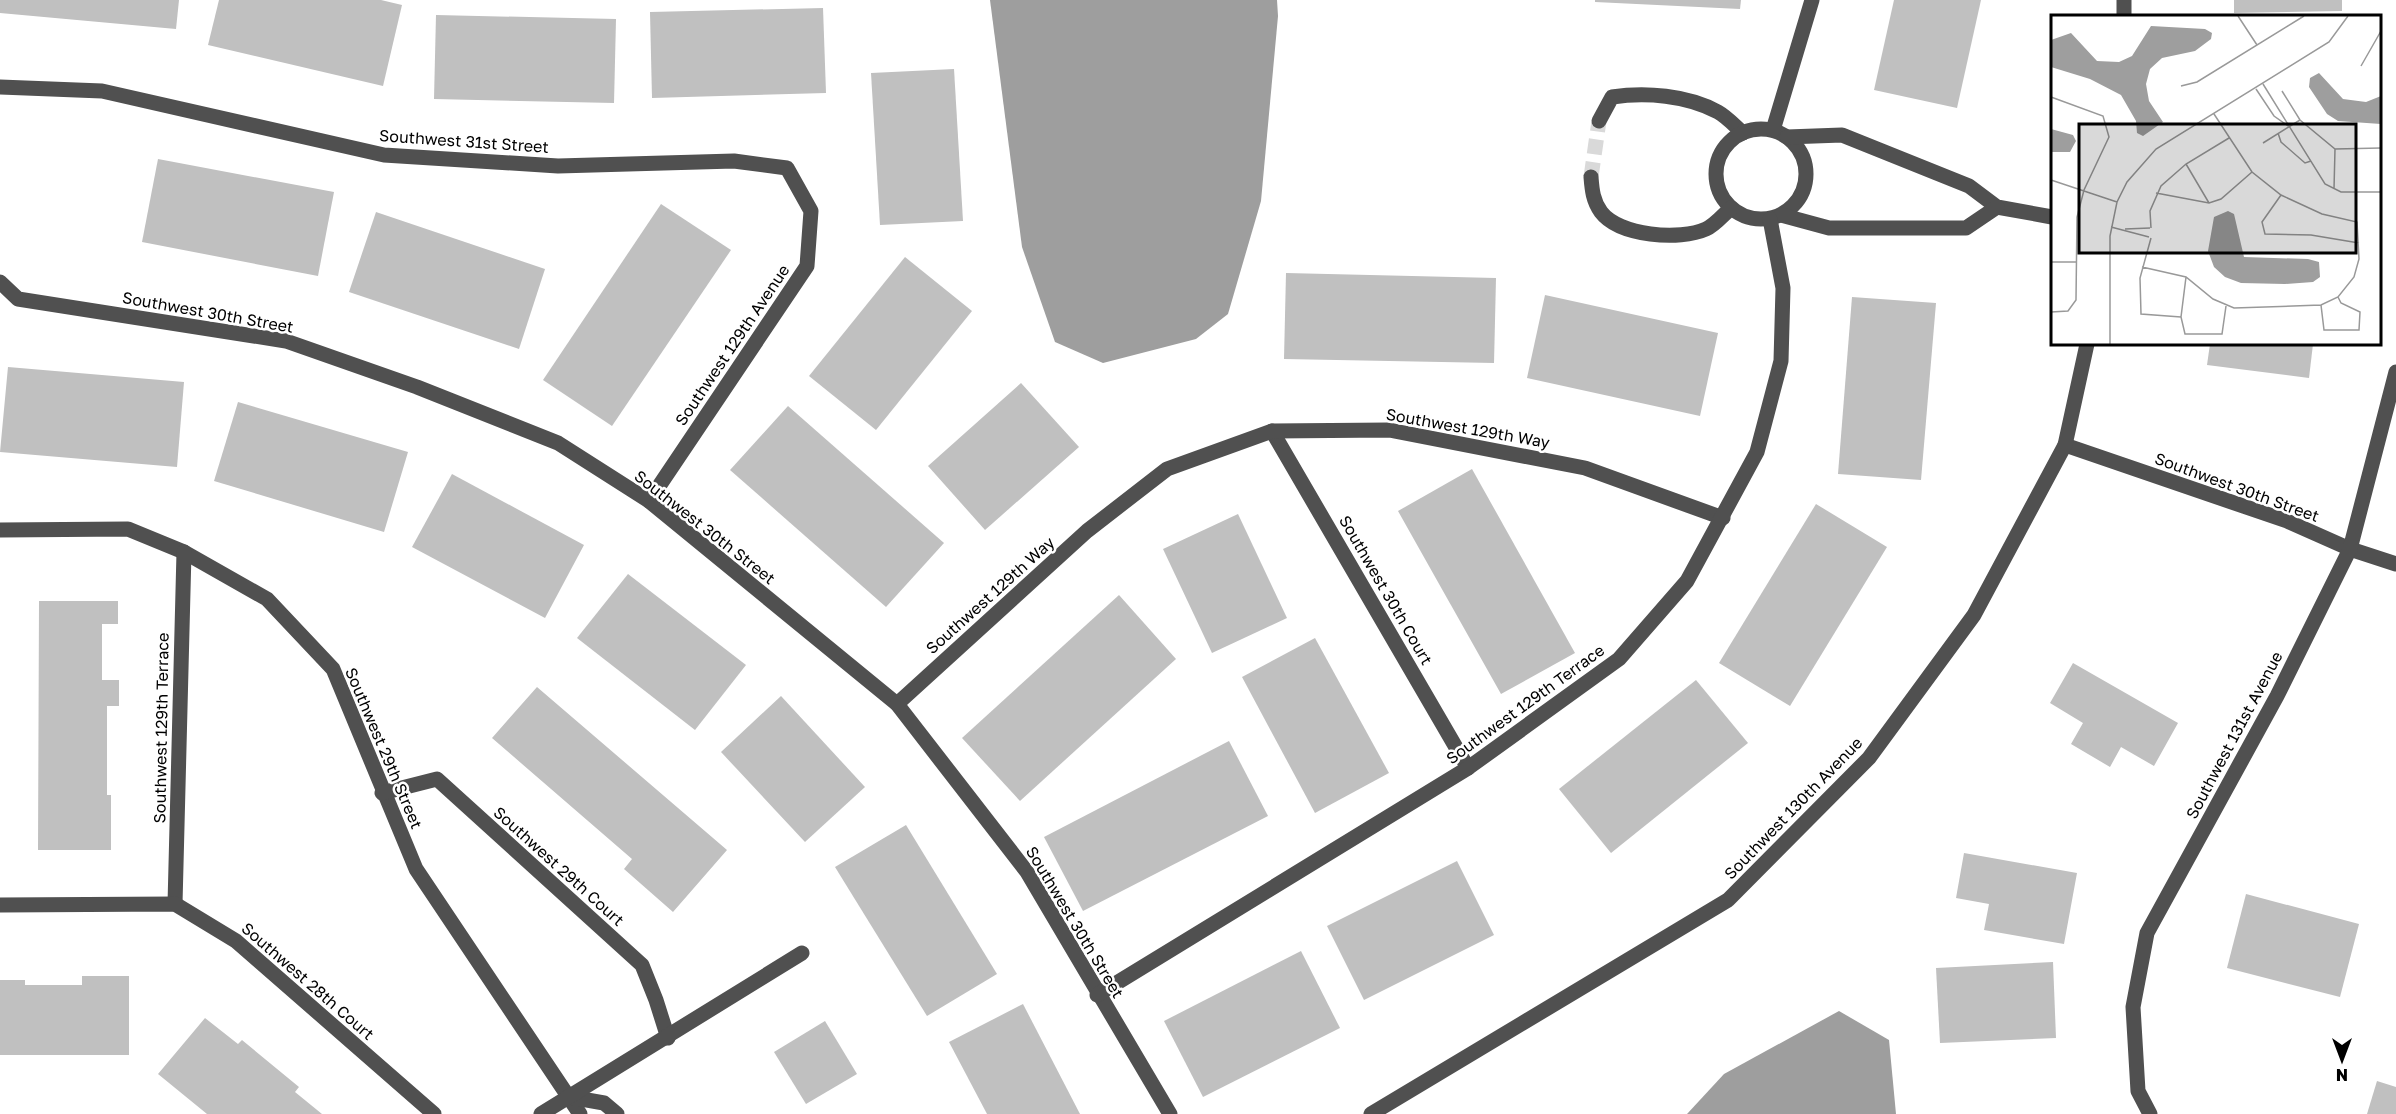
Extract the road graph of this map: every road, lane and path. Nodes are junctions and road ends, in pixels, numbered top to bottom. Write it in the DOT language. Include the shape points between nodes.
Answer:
graph roads {
  1 [pos="1812,0"];
  2 [pos="0,87"];
  3 [pos="1599,121"];
  4 [pos="1743,133"];
  5 [pos="1780,134"];
  6 [pos="787,168"];
  7 [pos="1591,177"];
  8 [pos="1997,207"];
  9 [pos="1731,208"];
  10 [pos="1775,217"];
  11 [pos="2051,217"];
  12 [pos="0,282"];
  13 [pos="2087,345"];
  14 [pos="2396,372"];
  15 [pos="1272,431"];
  16 [pos="2065,445"];
  17 [pos="649,501"];
  18 [pos="1723,518"];
  19 [pos="0,530"];
  20 [pos="2350,549"];
  21 [pos="184,552"];
  22 [pos="2396,564"];
  23 [pos="897,704"];
  24 [pos="1468,768"];
  25 [pos="382,793"];
  26 [pos="175,904"];
  27 [pos="0,905"];
  28 [pos="802,953"];
  29 [pos="1098,995"];
  30 [pos="668,1038"];
  31 [pos="570,1097"];
  32 [pos="434,1114"];
  33 [pos="541,1114"];
  34 [pos="580,1114"];
  35 [pos="617,1114"];
  36 [pos="1170,1114"];
  37 [pos="1371,1114"];
  38 [pos="2150,1114"];
  1 -- 5 [label="street"];
  2 -- 6 [label="street, Southwest 31st Street" via="102,91 384,155 558,166 734,161"];
  3 -- 4 [label="street" via="1612,97 1636,93 1685,100 1718,112"];
  4 -- 5 [label="street" via="1758,129"];
  4 -- 9 [label="street" via="1721,152 1716,166 1716,182"];
  5 -- 8 [label="street" via="1842,135 1969,186"];
  5 -- 10 [label="street" via="1798,148 1805,162 1806,178 1798,200"];
  6 -- 17 [label="street, Southwest 129th Avenue" via="812,211 807,266"];
  7 -- 9 [label="street" via="1593,197 1603,214 1617,225 1659,236 1707,229"];
  8 -- 10 [label="street" via="1966,228 1828,228"];
  8 -- 11 [label="street"];
  9 -- 10 [label="street" via="1756,219"];
  10 -- 18 [label="street, Southwest 129th Terrace" via="1783,288 1780,361 1757,452"];
  12 -- 17 [label="street, Southwest 30th Street" via="18,298 286,341 417,387 558,444"];
  13 -- 16 [label="street, Southwest 130th Avenue"];
  14 -- 20 [label="street, Southwest 131st Avenue"];
  15 -- 18 [label="street, Southwest 129th Way" via="1389,430 1586,468"];
  15 -- 23 [label="street, Southwest 129th Way" via="1167,469 1087,531"];
  15 -- 24 [label="street, Southwest 30th Court"];
  16 -- 20 [label="street, Southwest 30th Street" via="2287,521"];
  16 -- 37 [label="street, Southwest 130th Avenue" via="1974,615 1869,758 1728,900"];
  17 -- 23 [label="street, Southwest 30th Street"];
  18 -- 24 [label="street, Southwest 129th Terrace" via="1687,581 1619,659"];
  19 -- 21 [label="street, Southwest 29th Street" via="128,529"];
  20 -- 22 [label="street, Southwest 30th Street"];
  20 -- 38 [label="street, Southwest 131st Avenue" via="2277,696 2147,933 2133,1007 2138,1091"];
  21 -- 25 [label="street, Southwest 29th Street" via="267,599 333,669"];
  21 -- 26 [label="street, Southwest 129th Terrace"];
  23 -- 29 [label="street, Southwest 30th Street" via="1027,872"];
  24 -- 29 [label="street, Southwest 129th Terrace"];
  25 -- 30 [label="street, Southwest 29th Court" via="437,779 642,965"];
  25 -- 31 [label="street, Southwest 29th Street" via="416,869"];
  26 -- 27 [label="street"];
  26 -- 32 [label="street, Southwest 28th Court" via="236,941"];
  28 -- 30 [label="street"];
  29 -- 36 [label="street, Southwest 30th Street"];
  30 -- 31 [label="street"];
  31 -- 33 [label="street"];
  31 -- 34 [label="street, Southwest 29th Street"];
  31 -- 35 [label="street" via="604,1103"];
}
